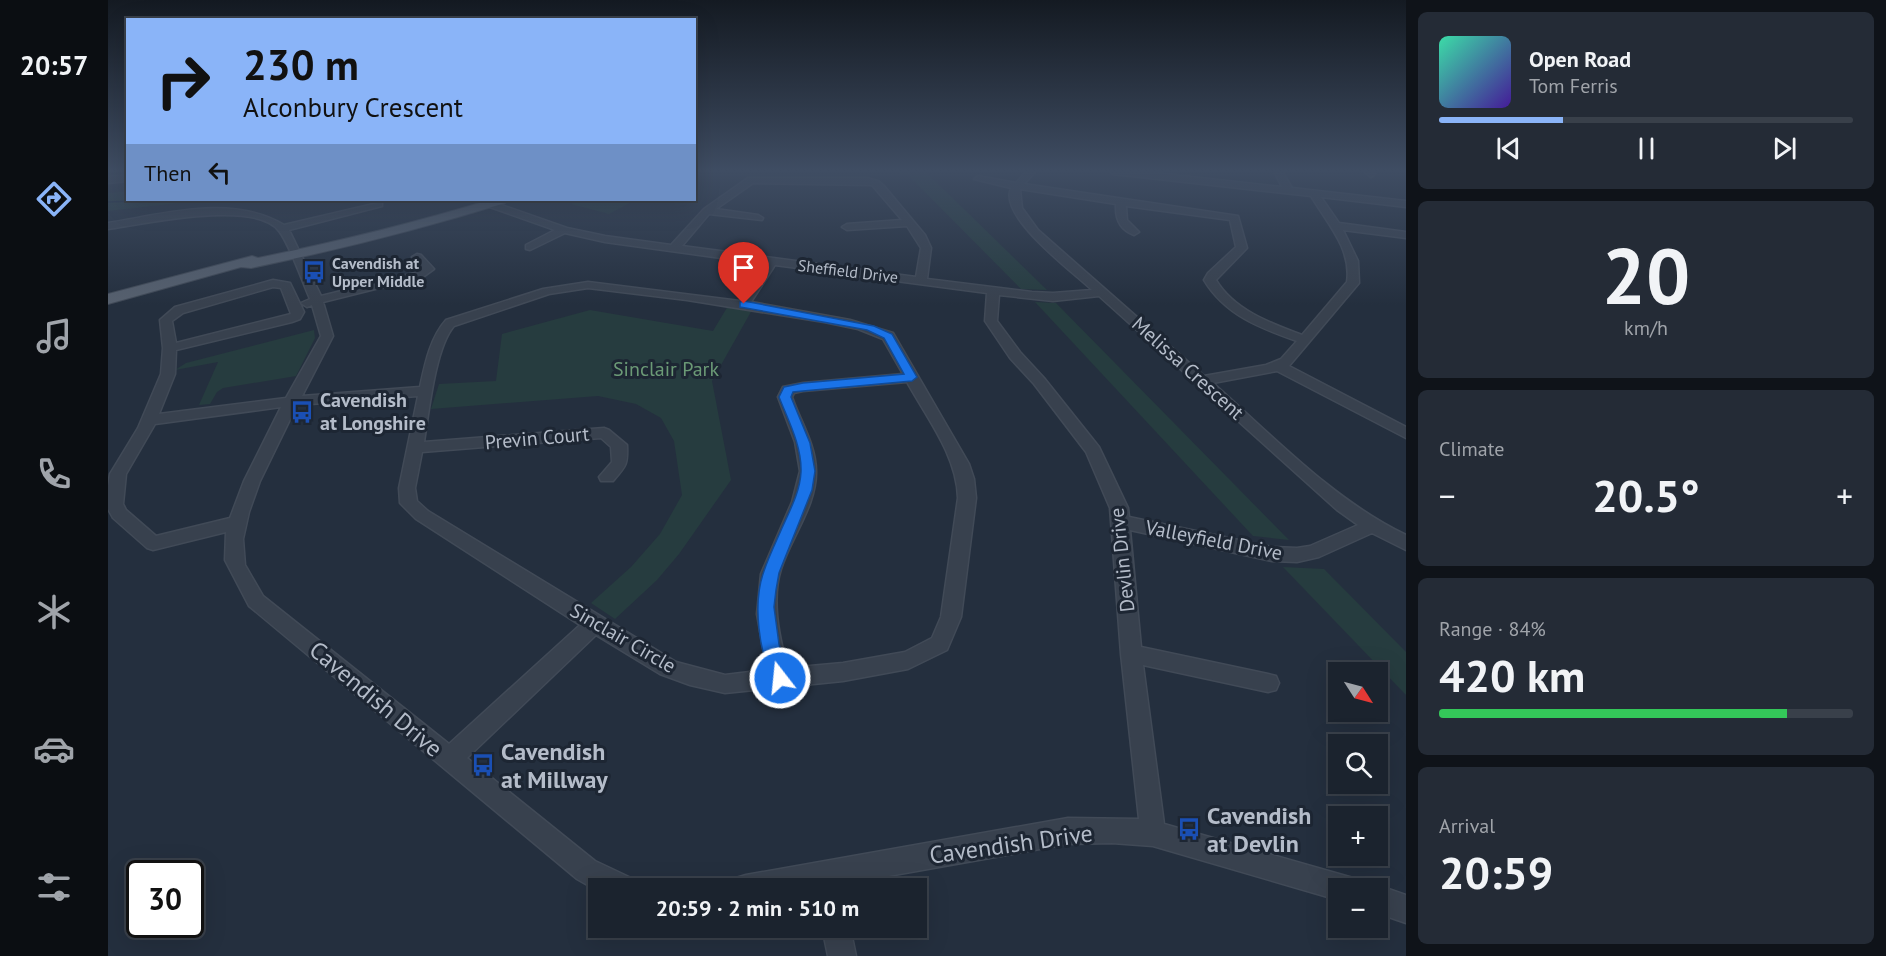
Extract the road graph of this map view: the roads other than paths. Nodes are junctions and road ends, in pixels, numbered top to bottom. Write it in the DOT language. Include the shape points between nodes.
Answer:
graph roads {
  1 [pos="183,216"];
  2 [pos="246,216"];
  3 [pos="333,216"];
  4 [pos="451,216"];
  5 [pos="529,216"];
  6 [pos="703,216"];
  7 [pos="741,216"];
  8 [pos="903,216"];
  9 [pos="1021,216"];
  10 [pos="1119,216"];
  11 [pos="1216,216"];
  12 [pos="1328,216"];
  13 [pos="758,218"];
  14 [pos="909,223"];
  15 [pos="108,226"];
  16 [pos="1335,226"];
  17 [pos="847,227"];
  18 [pos="283,228"];
  19 [pos="564,230"];
  20 [pos="1134,232"];
  21 [pos="1406,235"];
  22 [pos="530,247"];
  23 [pos="674,248"];
  24 [pos="294,252"];
  25 [pos="417,256"];
  26 [pos="772,261"];
  27 [pos="921,280"];
  28 [pos="993,290"];
  29 [pos="1104,292"];
  30 [pos="108,299"];
  31 [pos="317,301"];
  32 [pos="744,304"];
  33 [pos="293,306"];
  34 [pos="1305,340"];
  35 [pos="170,348"];
  36 [pos="1279,366"];
  37 [pos="912,377"];
  38 [pos="1203,380"];
  39 [pos="426,392"];
  40 [pos="293,401"];
  41 [pos="150,420"];
  42 [pos="1406,433"];
  43 [pos="414,448"];
  44 [pos="607,477"];
  45 [pos="1122,522"];
  46 [pos="236,523"];
  47 [pos="1372,526"];
  48 [pos="1406,543"];
  49 [pos="594,624"];
  50 [pos="1131,654"];
  51 [pos="780,678"];
  52 [pos="1269,683"];
  53 [pos="449,760"];
  54 [pos="1153,833"];
  55 [pos="602,878"];
  56 [pos="841,878"];
  57 [pos="1328,884"];
  58 [pos="1388,903"];
  59 [pos="1406,909"];
  60 [pos="838,938"];
  61 [pos="842,956"];
  1 -- 15 [label="street"];
  2 -- 18 [label="street" via="266,218"];
  3 -- 18 [label="street"];
  4 -- 24 [label="main road"];
  5 -- 19 [label="street, Sheffield Drive"];
  6 -- 23 [label="street"];
  7 -- 13 [label="street"];
  8 -- 14 [label="street"];
  9 -- 29 [label="street, Melissa Crescent"];
  10 -- 20 [label="street" via="1122,224"];
  11 -- 34 [label="street" via="1234,218 1242,249 1212,275 1213,287 1247,316"];
  12 -- 16 [label="street"];
  14 -- 17 [label="street"];
  14 -- 27 [label="street" via="926,248"];
  16 -- 21 [label="street"];
  16 -- 34 [label="street" via="1353,259 1356,275"];
  18 -- 24 [label="street, Cavendish Drive"];
  19 -- 22 [label="street"];
  19 -- 23 [label="street, Sheffield Drive"];
  23 -- 26 [label="street, Sheffield Drive"];
  24 -- 30 [label="main road" via="190,275"];
  24 -- 31 [label="street, Cavendish Drive"];
  25 -- 31 [label="street" via="428,269 419,275"];
  26 -- 27 [label="street, Sheffield Drive"];
  26 -- 32 [label="street"];
  27 -- 28 [label="street, Sheffield Drive"];
  28 -- 29 [label="street, Sheffield Drive" via="1053,297"];
  28 -- 45 [label="street, Devlin Drive" via="992,321 1092,451"];
  29 -- 38 [label="street, Melissa Crescent"];
  31 -- 33 [label="street"];
  31 -- 40 [label="street, Cavendish Drive" via="327,336"];
  32 -- 37 [label="street, Sinclair Circle" via="870,328 888,336"];
  32 -- 39 [label="street, Sinclair Circle" via="588,285 547,291 450,323 439,339"];
  33 -- 35 [label="street" via="298,312 288,319"];
  33 -- 35 [label="street" via="286,285 281,283 179,310 166,320"];
  34 -- 36 [label="street"];
  35 -- 41 [label="street" via="168,374"];
  36 -- 38 [label="street"];
  36 -- 42 [label="street"];
  37 -- 51 [label="street" via="788,390 785,397 804,443 808,471 805,490 771,573 766,607"];
  37 -- 51 [label="street, Sinclair Circle" via="966,479 967,498 951,617 940,644 908,660"];
  38 -- 47 [label="street, Melissa Crescent" via="1343,506"];
  39 -- 40 [label="street"];
  39 -- 43 [label="street, Sinclair Circle"];
  40 -- 41 [label="street"];
  40 -- 46 [label="street, Cavendish Drive" via="246,494"];
  41 -- 46 [label="street" via="118,474 114,504 118,514 153,543"];
  43 -- 44 [label="street, Previn Court" via="604,433 619,445 620,463"];
  43 -- 49 [label="street, Sinclair Circle" via="407,488 409,503"];
  45 -- 47 [label="street, Valleyfield Drive" via="1272,554 1297,555"];
  45 -- 50 [label="street, Devlin Drive"];
  46 -- 53 [label="street, Cavendish Drive" via="234,560 256,601"];
  47 -- 48 [label="street, Melissa Crescent"];
  49 -- 51 [label="street, Sinclair Circle" via="668,668 690,676 725,684"];
  49 -- 53 [label="street"];
  50 -- 52 [label="street"];
  50 -- 54 [label="street, Devlin Drive"];
  53 -- 55 [label="street, Cavendish Drive" via="586,870"];
  54 -- 56 [label="street, Cavendish Drive" via="1068,831"];
  54 -- 57 [label="street, Cavendish Drive"];
  58 -- 59 [label="street"];
  60 -- 61 [label="street"];
}
